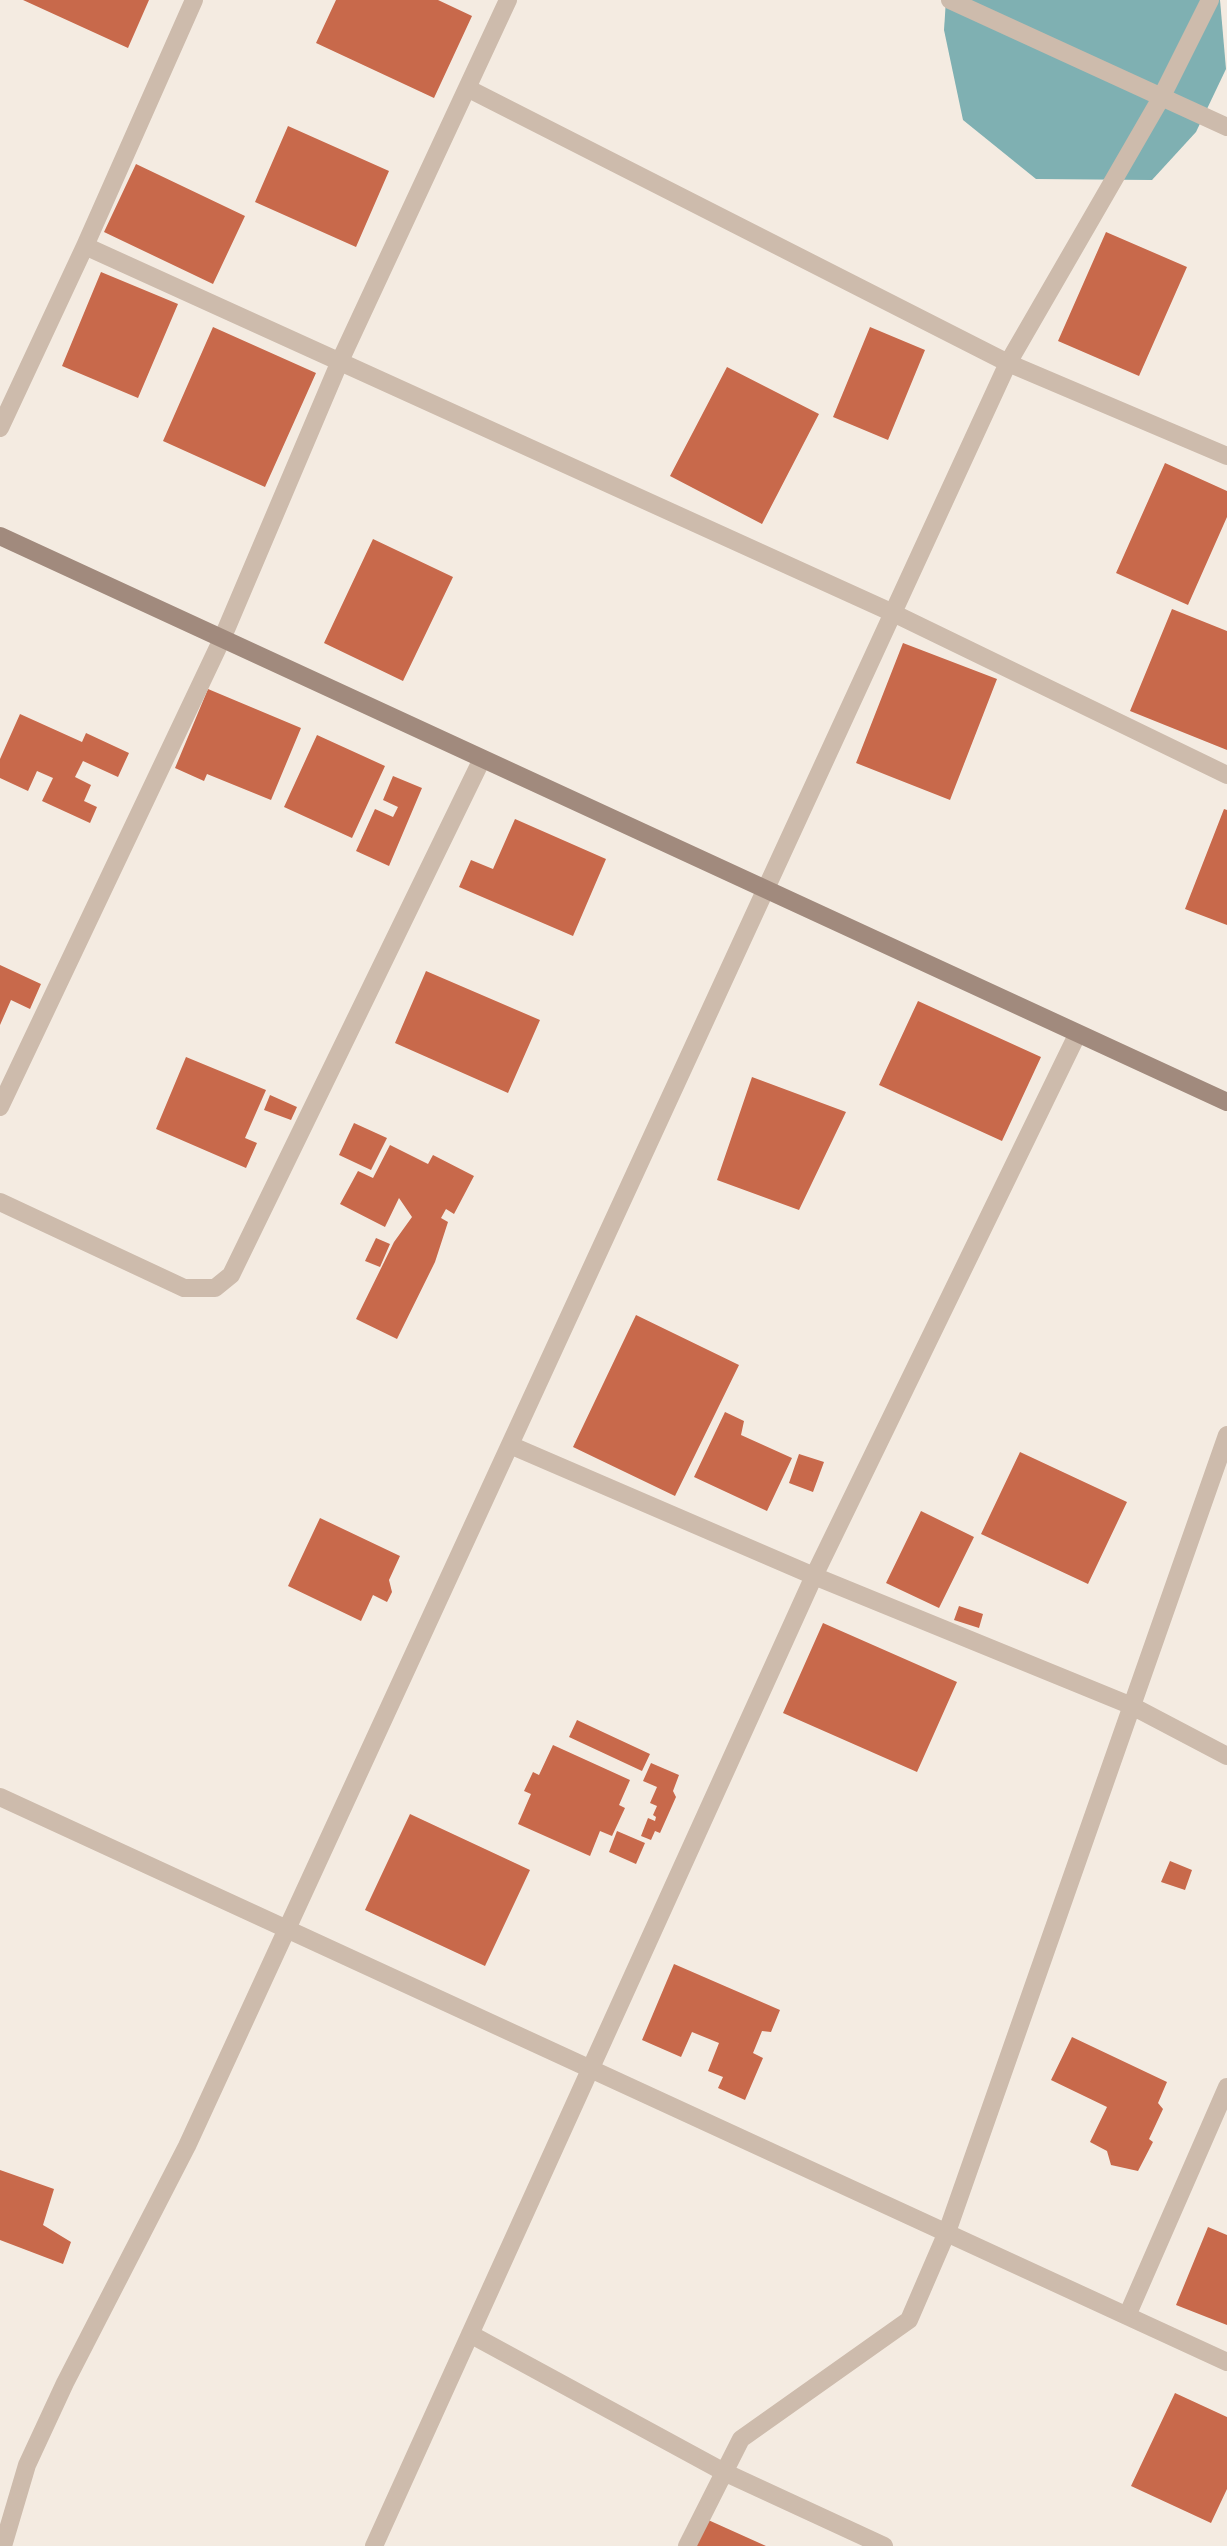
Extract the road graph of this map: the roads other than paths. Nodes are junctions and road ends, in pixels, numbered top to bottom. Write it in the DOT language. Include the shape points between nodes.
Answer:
graph roads {
  1 [pos="194,0"];
  2 [pos="508,0"];
  3 [pos="950,0"];
  4 [pos="1210,0"];
  5 [pos="467,89"];
  6 [pos="1161,98"];
  7 [pos="1227,127"];
  8 [pos="85,246"];
  9 [pos="340,361"];
  10 [pos="1008,363"];
  11 [pos="0,428"];
  12 [pos="1227,456"];
  13 [pos="0,536"];
  14 [pos="893,613"];
  15 [pos="222,639"];
  16 [pos="482,759"];
  17 [pos="1227,775"];
  18 [pos="765,890"];
  19 [pos="1077,1035"];
  20 [pos="1227,1102"];
  21 [pos="0,1107"];
  22 [pos="0,1202"];
  23 [pos="1226,1441"];
  24 [pos="510,1445"];
  25 [pos="814,1576"];
  26 [pos="1132,1706"];
  27 [pos="1227,1756"];
  28 [pos="0,1797"];
  29 [pos="287,1928"];
  30 [pos="590,2068"];
  31 [pos="1227,2087"];
  32 [pos="947,2232"];
  33 [pos="1126,2316"];
  34 [pos="470,2334"];
  35 [pos="1227,2362"];
  36 [pos="724,2472"];
  37 [pos="3,2546"];
  38 [pos="374,2546"];
  39 [pos="687,2546"];
  40 [pos="884,2546"];
  1 -- 8 [label="street"];
  2 -- 5 [label="street"];
  3 -- 6 [label="street"];
  4 -- 6 [label="street"];
  5 -- 9 [label="street"];
  5 -- 10 [label="street"];
  6 -- 7 [label="street"];
  6 -- 10 [label="street"];
  8 -- 9 [label="street"];
  8 -- 11 [label="street"];
  9 -- 14 [label="street"];
  9 -- 15 [label="street"];
  10 -- 12 [label="street"];
  10 -- 14 [label="street"];
  13 -- 15 [label="street"];
  14 -- 17 [label="street"];
  14 -- 18 [label="street"];
  15 -- 16 [label="street"];
  15 -- 21 [label="street"];
  16 -- 18 [label="street"];
  16 -- 22 [label="street" via="231,1275 215,1288 184,1287"];
  18 -- 19 [label="street"];
  18 -- 24 [label="street"];
  19 -- 20 [label="street"];
  19 -- 25 [label="street"];
  23 -- 26 [label="street"];
  24 -- 25 [label="street"];
  24 -- 29 [label="street"];
  25 -- 26 [label="street"];
  25 -- 30 [label="street"];
  26 -- 27 [label="street"];
  26 -- 32 [label="street"];
  28 -- 29 [label="street"];
  29 -- 30 [label="street"];
  29 -- 37 [label="street" via="187,2146 27,2465"];
  30 -- 32 [label="street"];
  30 -- 34 [label="street"];
  31 -- 33 [label="street"];
  32 -- 33 [label="street"];
  32 -- 36 [label="street" via="909,2320 741,2439"];
  33 -- 35 [label="street"];
  34 -- 36 [label="street"];
  34 -- 38 [label="street"];
  36 -- 39 [label="street"];
  36 -- 40 [label="street"];
}
